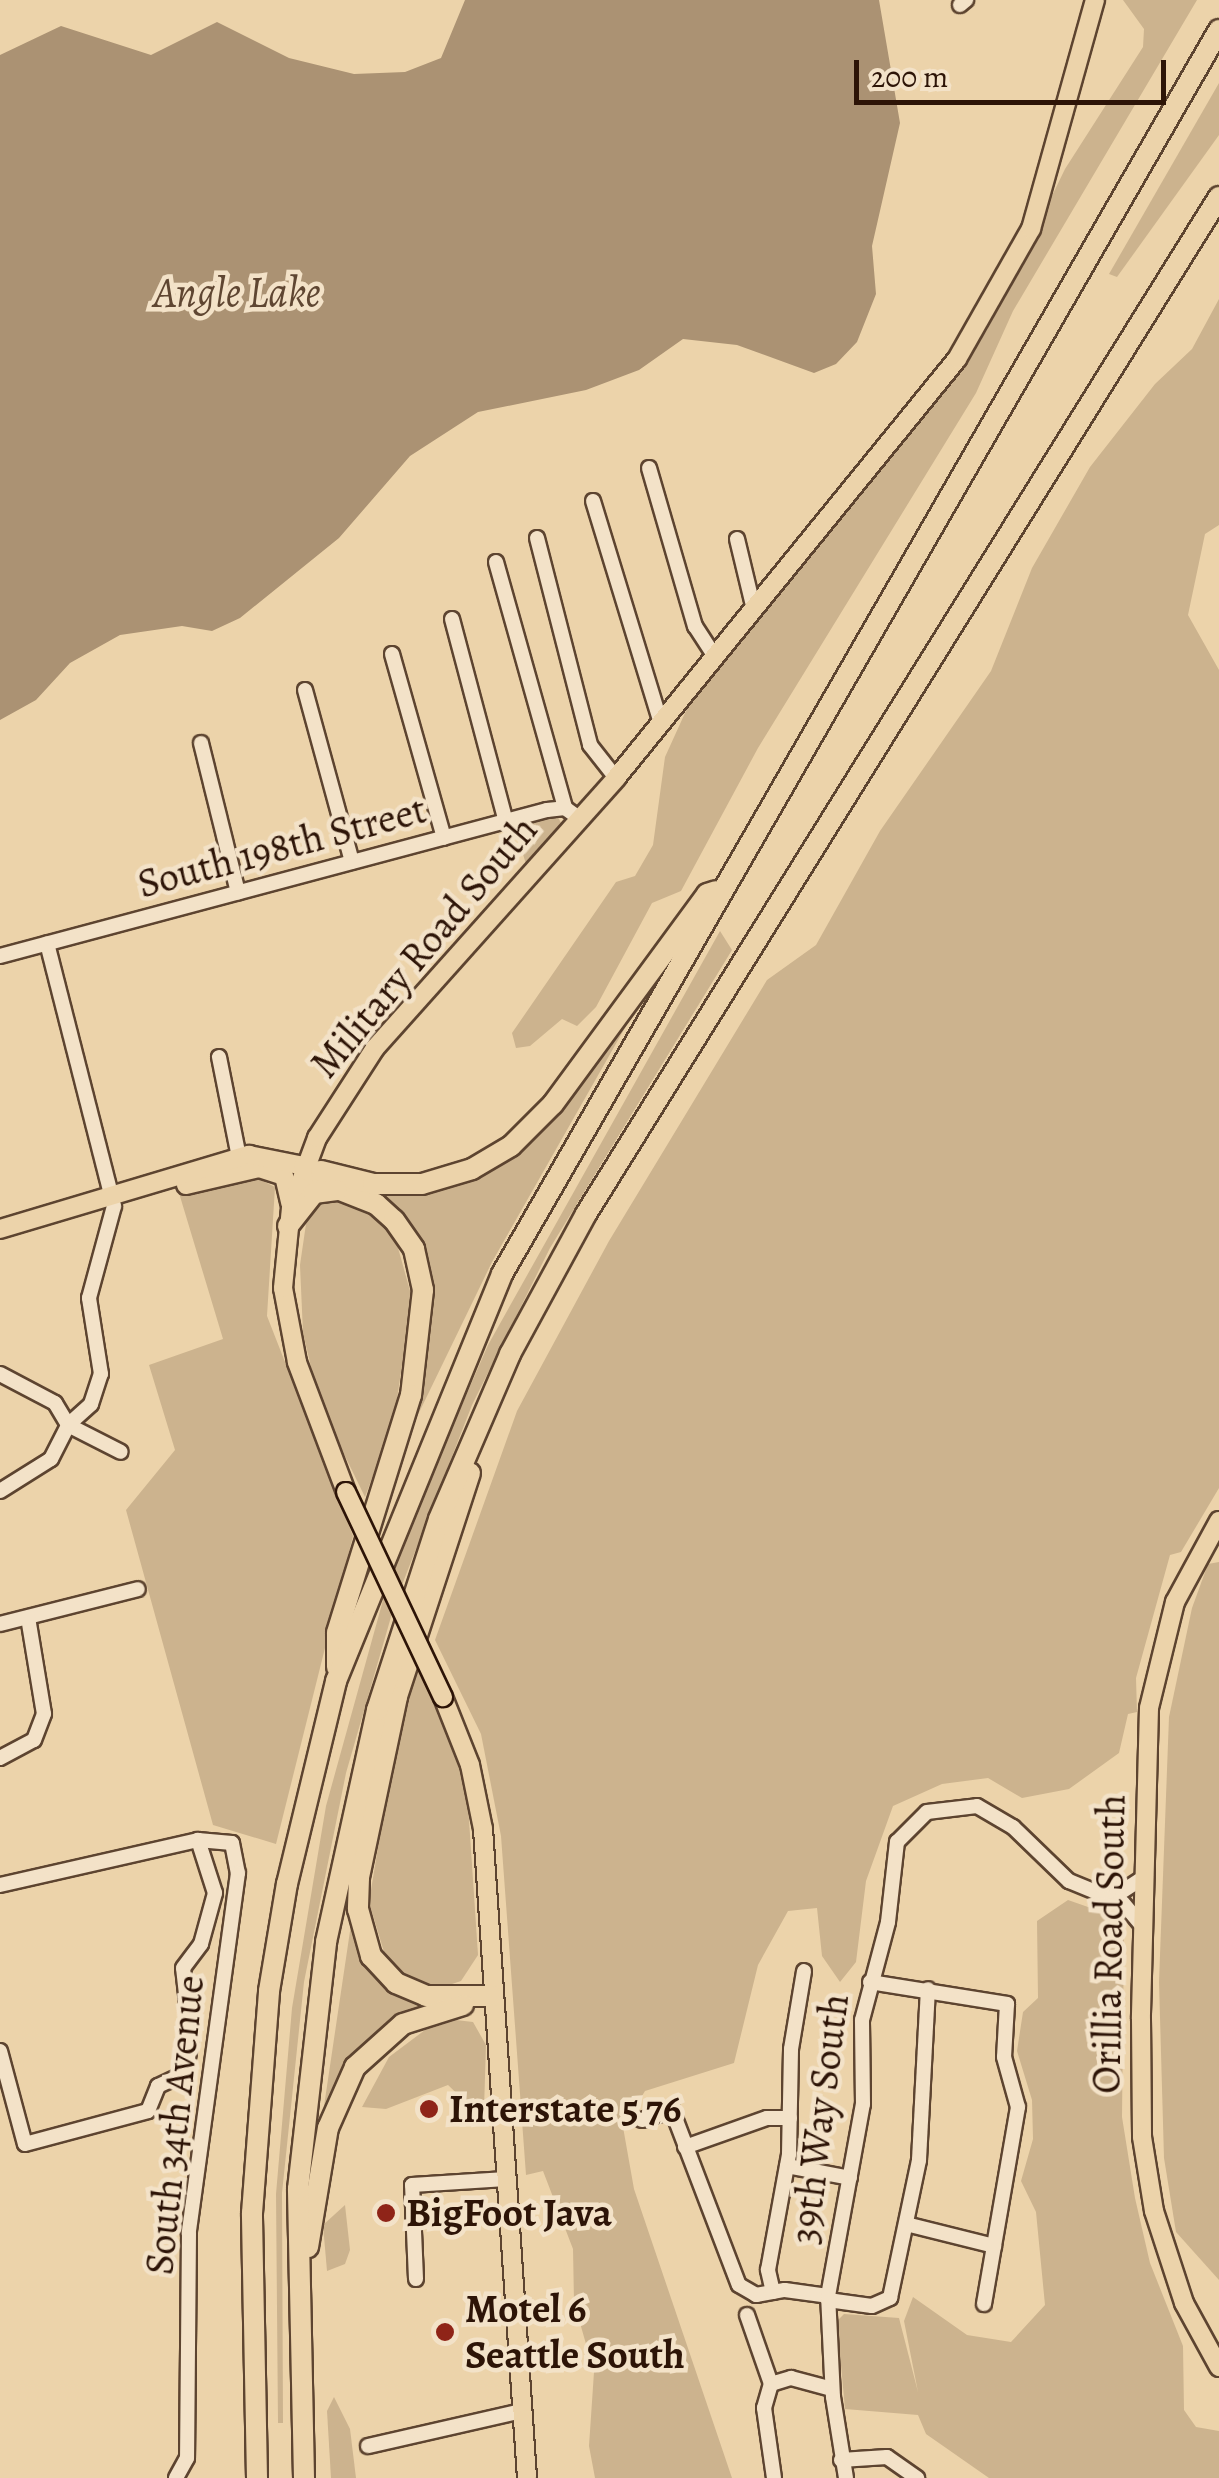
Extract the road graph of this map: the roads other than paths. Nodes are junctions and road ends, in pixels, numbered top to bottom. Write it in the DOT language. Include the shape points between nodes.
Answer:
graph roads {
  1 [pos="1096,0"];
  2 [pos="1219,30"];
  3 [pos="1219,198"];
  4 [pos="649,468"];
  5 [pos="593,501"];
  6 [pos="537,538"];
  7 [pos="737,538"];
  8 [pos="496,562"];
  9 [pos="754,610"];
  10 [pos="452,619"];
  11 [pos="392,654"];
  12 [pos="715,658"];
  13 [pos="305,690"];
  14 [pos="660,724"];
  15 [pos="200,743"];
  16 [pos="616,778"];
  17 [pos="572,813"];
  18 [pos="506,822"];
  19 [pos="444,838"];
  20 [pos="352,862"];
  21 [pos="724,890"];
  22 [pos="238,893"];
  23 [pos="47,944"];
  24 [pos="0,956"];
  25 [pos="219,1057"];
  26 [pos="238,1157"];
  27 [pos="304,1166"];
  28 [pos="162,1183"];
  29 [pos="337,1190"];
  30 [pos="112,1198"];
  31 [pos="289,1217"];
  32 [pos="0,1229"];
  33 [pos="0,1374"];
  34 [pos="486,1411"];
  35 [pos="68,1425"];
  36 [pos="121,1452"];
  37 [pos="0,1491"];
  38 [pos="1216,1534"];
  39 [pos="138,1590"];
  40 [pos="28,1616"];
  41 [pos="0,1624"];
  42 [pos="336,1682"];
  43 [pos="0,1758"];
  44 [pos="198,1840"];
  45 [pos="1146,1876"];
  46 [pos="0,1885"];
  47 [pos="1112,1898"];
  48 [pos="1147,1936"];
  49 [pos="804,1971"];
  50 [pos="870,1982"];
  51 [pos="928,1989"];
  52 [pos="493,1996"];
  53 [pos="0,2050"];
  54 [pos="790,2118"];
  55 [pos="642,2120"];
  56 [pos="685,2147"];
  57 [pos="788,2166"];
  58 [pos="850,2178"];
  59 [pos="506,2179"];
  60 [pos="906,2224"];
  61 [pos="994,2246"];
  62 [pos="416,2279"];
  63 [pos="776,2292"];
  64 [pos="828,2300"];
  65 [pos="298,2302"];
  66 [pos="984,2304"];
  67 [pos="747,2315"];
  68 [pos="1219,2367"];
  69 [pos="771,2384"];
  70 [pos="832,2389"];
  71 [pos="522,2411"];
  72 [pos="368,2446"];
  73 [pos="841,2460"];
  74 [pos="176,2478"];
  75 [pos="257,2478"];
  76 [pos="304,2478"];
  77 [pos="527,2478"];
  78 [pos="774,2478"];
  79 [pos="846,2478"];
  80 [pos="917,2478"];
  1 -- 9 [label="main road, Military Road South" via="1046,187 1007,276 957,359"];
  2 -- 21 [label="highway"];
  3 -- 34 [label="highway" via="632,1137 543,1290"];
  4 -- 12 [label="street" via="695,626"];
  5 -- 14 [label="street"];
  6 -- 16 [label="street" via="590,745"];
  7 -- 9 [label="street"];
  8 -- 17 [label="street"];
  9 -- 12 [label="main road, Military Road South"];
  10 -- 18 [label="street"];
  11 -- 19 [label="street"];
  12 -- 14 [label="main road, Military Road South"];
  13 -- 20 [label="street"];
  14 -- 16 [label="main road, Military Road South"];
  15 -- 22 [label="street"];
  16 -- 17 [label="main road, Military Road South"];
  17 -- 18 [label="street, South 198th Street"];
  17 -- 27 [label="main road, Military Road South" via="338,1098"];
  18 -- 19 [label="street, South 198th Street"];
  19 -- 20 [label="street, South 198th Street"];
  20 -- 22 [label="street, South 198th Street"];
  21 -- 27 [label="highway" via="707,894 553,1104 496,1156 455,1176 407,1185 355,1181"];
  21 -- 42 [label="highway" via="494,1290"];
  22 -- 23 [label="street, South 198th Street"];
  23 -- 24 [label="street, South 198th Street"];
  23 -- 30 [label="street"];
  25 -- 26 [label="street"];
  26 -- 27 [label="main road" via="258,1154"];
  26 -- 28 [label="main road"];
  27 -- 29 [label="highway"];
  27 -- 31 [label="main road, Military Road South"];
  28 -- 30 [label="main road"];
  28 -- 31 [label="main road" via="172,1187 259,1168 284,1176"];
  29 -- 31 [label="highway" via="314,1193"];
  29 -- 42 [label="highway" via="376,1204 402,1229 418,1260 424,1304 411,1395 337,1633"];
  30 -- 32 [label="main road"];
  30 -- 35 [label="street" via="112,1228 89,1298 100,1384 92,1404"];
  31 -- 52 [label="main road, Military Road South, bridge" via="282,1261 287,1324 325,1448 443,1697 479,1794"];
  33 -- 35 [label="street" via="55,1403"];
  34 -- 52 [label="highway" via="397,1697 358,1909 371,1956 396,1983 426,1996"];
  34 -- 65 [label="highway" via="400,1630 340,1861 306,2084"];
  35 -- 36 [label="street" via="95,1433"];
  35 -- 37 [label="street" via="50,1459"];
  38 -- 45 [label="main road, Orillia Road South" via="1175,1602 1149,1708"];
  39 -- 40 [label="street"];
  40 -- 41 [label="street"];
  40 -- 43 [label="street" via="44,1714 34,1740"];
  42 -- 75 [label="highway" via="287,1884 269,1991 252,2213"];
  44 -- 46 [label="street"];
  44 -- 53 [label="street" via="215,1893 200,1944 183,1968 191,2051 186,2073 158,2086 148,2111 25,2144"];
  44 -- 74 [label="street, South 34th Avenue" via="229,1839 238,1874 189,2233 187,2458"];
  45 -- 47 [label="street"];
  45 -- 48 [label="main road, Orillia Road South"];
  47 -- 48 [label="street" via="1132,1911"];
  47 -- 50 [label="street, 39th Way South" via="1069,1881 1013,1827 976,1806 942,1806 904,1831"];
  48 -- 68 [label="main road, Orillia Road South" via="1141,2020 1148,2185 1169,2266"];
  49 -- 54 [label="street, 39th Way South"];
  50 -- 51 [label="street"];
  50 -- 58 [label="street, 39th Way South"];
  51 -- 60 [label="street" via="928,2073"];
  51 -- 61 [label="street" via="1007,2004 1004,2057 1018,2107"];
  52 -- 59 [label="main road, Military Road South"];
  52 -- 65 [label="highway" via="403,2024 365,2054 346,2081 328,2128"];
  54 -- 56 [label="street" via="767,2118"];
  54 -- 57 [label="street, 39th Way South"];
  55 -- 56 [label="street" via="672,2110"];
  56 -- 63 [label="street" via="734,2280 756,2295"];
  57 -- 58 [label="street"];
  57 -- 63 [label="street, 39th Way South" via="768,2270"];
  58 -- 64 [label="street, 39th Way South"];
  59 -- 62 [label="street" via="412,2185"];
  59 -- 71 [label="main road, Military Road South"];
  60 -- 61 [label="street"];
  60 -- 64 [label="street" via="890,2298 872,2306"];
  61 -- 66 [label="street"];
  63 -- 64 [label="street"];
  64 -- 70 [label="street, 39th Way South"];
  65 -- 76 [label="highway"];
  67 -- 69 [label="street"];
  69 -- 70 [label="street" via="791,2378"];
  69 -- 78 [label="street" via="764,2408"];
  70 -- 73 [label="street, 39th Way South"];
  71 -- 72 [label="street"];
  71 -- 77 [label="main road, Military Road South"];
  73 -- 79 [label="street, 39th Way South"];
  73 -- 80 [label="street" via="887,2458"];
}
